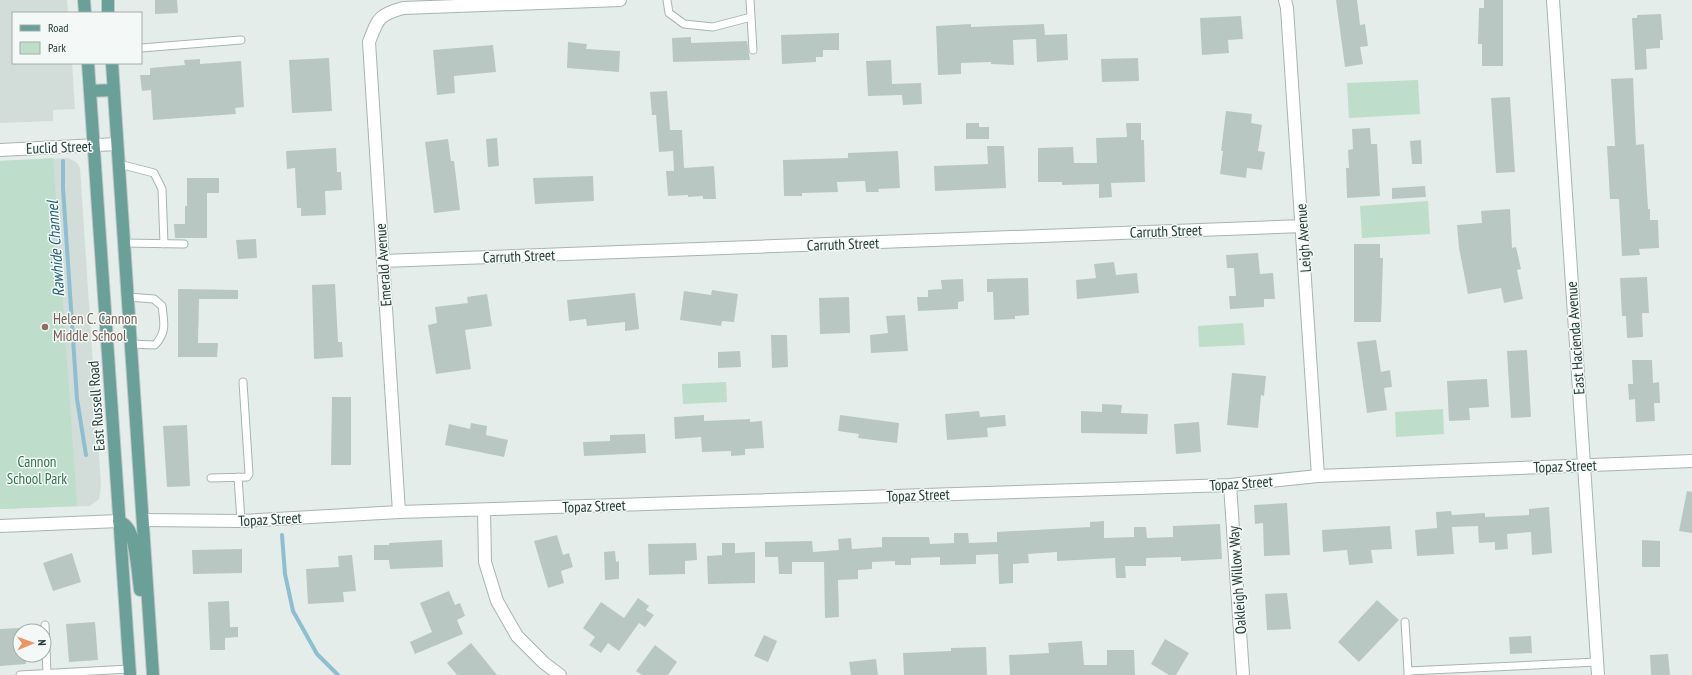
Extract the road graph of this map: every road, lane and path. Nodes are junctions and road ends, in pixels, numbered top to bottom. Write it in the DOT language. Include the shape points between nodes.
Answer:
graph roads {
  1 [pos="84,0"];
  2 [pos="108,0"];
  3 [pos="620,0"];
  4 [pos="667,0"];
  5 [pos="750,0"];
  6 [pos="1285,0"];
  7 [pos="1554,0"];
  8 [pos="85,12"];
  9 [pos="108,12"];
  10 [pos="751,17"];
  11 [pos="240,40"];
  12 [pos="142,48"];
  13 [pos="753,50"];
  14 [pos="88,64"];
  15 [pos="112,64"];
  16 [pos="114,90"];
  17 [pos="90,91"];
  18 [pos="117,144"];
  19 [pos="93,146"];
  20 [pos="0,150"];
  21 [pos="119,164"];
  22 [pos="1302,226"];
  23 [pos="124,243"];
  24 [pos="164,244"];
  25 [pos="184,244"];
  26 [pos="383,261"];
  27 [pos="128,297"];
  28 [pos="131,344"];
  29 [pos="243,382"];
  30 [pos="1692,461"];
  31 [pos="1583,465"];
  32 [pos="1318,476"];
  33 [pos="238,477"];
  34 [pos="210,478"];
  35 [pos="1230,485"];
  36 [pos="484,510"];
  37 [pos="399,512"];
  38 [pos="143,520"];
  39 [pos="119,521"];
  40 [pos="241,521"];
  41 [pos="0,526"];
  42 [pos="1405,622"];
  43 [pos="1597,662"];
  44 [pos="47,663"];
  45 [pos="153,671"];
  46 [pos="130,672"];
  47 [pos="1408,673"];
  48 [pos="47,674"];
  49 [pos="20,675"];
  50 [pos="560,675"];
  51 [pos="1243,675"];
  52 [pos="1598,675"];
  1 -- 8 [label="main road"];
  2 -- 9 [label="main road"];
  3 -- 26 [label="street, Emerald Avenue" via="403,8 388,12 378,20 369,42"];
  4 -- 10 [label="lane" via="669,13 684,24 713,27"];
  5 -- 10 [label="lane"];
  6 -- 22 [label="street, Leigh Avenue"];
  7 -- 31 [label="street, East Hacienda Avenue"];
  10 -- 13 [label="lane"];
  11 -- 12 [label="lane"];
  14 -- 17 [label="main road, East Russell Road"];
  15 -- 16 [label="main road"];
  16 -- 17 [label="main road"];
  16 -- 18 [label="main road"];
  17 -- 19 [label="main road, East Russell Road"];
  18 -- 19 [label="street, Euclid Street"];
  18 -- 21 [label="main road"];
  19 -- 20 [label="street, Euclid Street"];
  19 -- 39 [label="main road, East Russell Road"];
  21 -- 23 [label="main road"];
  21 -- 24 [label="lane" via="154,173 160,183"];
  22 -- 26 [label="street, Carruth Street"];
  22 -- 32 [label="street, Leigh Avenue"];
  23 -- 24 [label="lane"];
  23 -- 27 [label="main road"];
  24 -- 25 [label="lane"];
  26 -- 37 [label="street, Emerald Avenue"];
  27 -- 28 [label="main road"];
  27 -- 28 [label="lane" via="154,299 162,306 164,325 162,337 155,345"];
  28 -- 38 [label="main road"];
  29 -- 33 [label="lane" via="250,474 247,477"];
  30 -- 31 [label="street, Topaz Street"];
  31 -- 32 [label="street, Topaz Street"];
  31 -- 43 [label="street, East Hacienda Avenue"];
  32 -- 35 [label="street, Topaz Street"];
  33 -- 34 [label="lane"];
  33 -- 40 [label="lane"];
  35 -- 36 [label="street, Topaz Street"];
  35 -- 51 [label="street, Oakleigh Willow Way"];
  36 -- 37 [label="street, Topaz Street"];
  36 -- 50 [label="street" via="485,562 497,602 517,636 544,664"];
  37 -- 40 [label="street, Topaz Street"];
  38 -- 40 [label="street, Topaz Street"];
  38 -- 45 [label="main road"];
  39 -- 41 [label="street"];
  39 -- 45 [label="main road" via="128,527 135,549 144,648"];
  39 -- 46 [label="main road, East Russell Road"];
  42 -- 47 [label="lane"];
  43 -- 47 [label="lane"];
  43 -- 52 [label="street, East Hacienda Avenue"];
  44 -- 48 [label="lane"];
  46 -- 48 [label="lane"];
  48 -- 49 [label="lane"];
}
